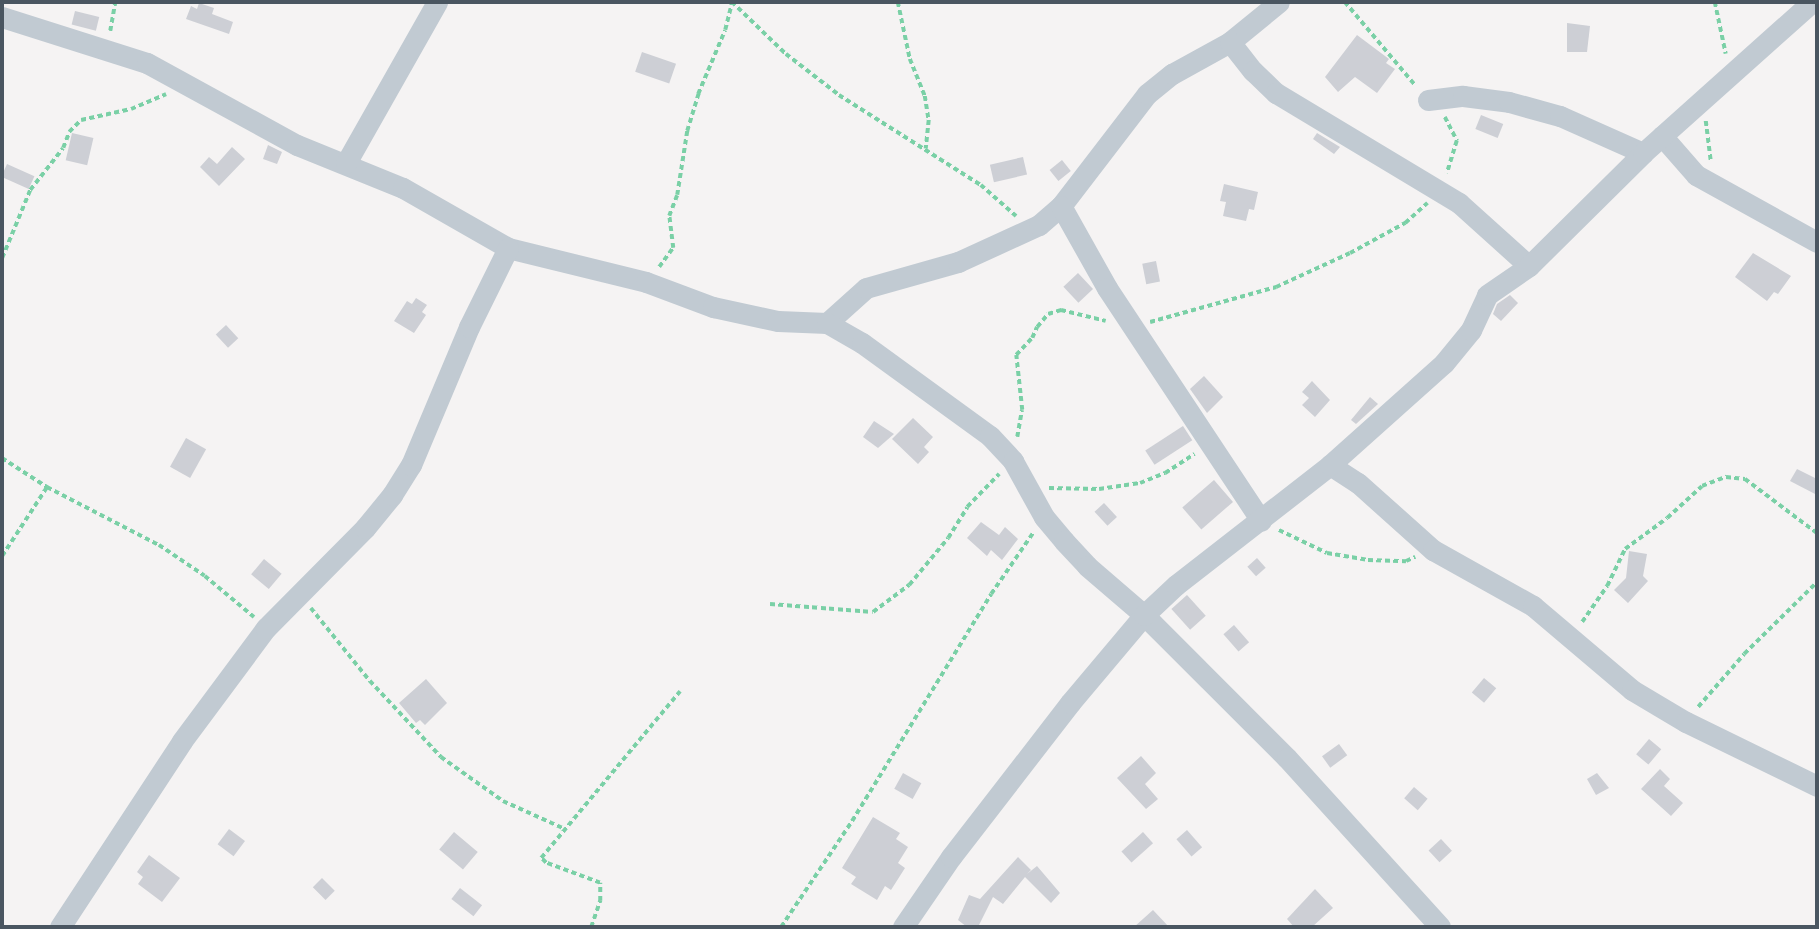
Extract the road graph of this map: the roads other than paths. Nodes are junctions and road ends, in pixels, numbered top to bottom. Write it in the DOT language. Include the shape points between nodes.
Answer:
graph roads {
  1 [pos="437,2"];
  2 [pos="1279,2"];
  3 [pos="1812,2"];
  4 [pos="2,17"];
  5 [pos="1230,42"];
  6 [pos="1428,100"];
  7 [pos="1662,136"];
  8 [pos="1643,153"];
  9 [pos="346,163"];
  10 [pos="1061,206"];
  11 [pos="1817,242"];
  12 [pos="508,248"];
  13 [pos="1529,266"];
  14 [pos="827,323"];
  15 [pos="1330,465"];
  16 [pos="1261,521"];
  17 [pos="1118,594"];
  18 [pos="1144,615"];
  19 [pos="1120,641"];
  20 [pos="1817,786"];
  21 [pos="60,927"];
  22 [pos="903,927"];
  23 [pos="1440,927"];
  1 -- 9 [label="street"];
  2 -- 5 [label="street"];
  3 -- 7 [label="street"];
  4 -- 9 [label="street" via="147,63 297,145"];
  5 -- 10 [label="street" via="1172,74 1147,94"];
  5 -- 13 [label="street" via="1276,93 1470,211"];
  6 -- 8 [label="street" via="1463,96 1509,102 1560,116"];
  7 -- 8 [label="street"];
  7 -- 11 [label="street" via="1685,166"];
  8 -- 13 [label="street"];
  9 -- 12 [label="street" via="403,188"];
  10 -- 14 [label="street" via="1028,232 958,262 866,288"];
  10 -- 16 [label="street" via="1084,251"];
  12 -- 14 [label="street" via="646,282 713,307 778,321"];
  12 -- 21 [label="street" via="411,465 365,528 266,628 182,741"];
  13 -- 15 [label="street" via="1488,295 1471,330 1444,363"];
  14 -- 17 [label="street" via="970,418 1013,461 1044,517"];
  15 -- 16 [label="street"];
  15 -- 20 [label="street" via="1433,550 1533,606 1632,690 1686,722"];
  16 -- 18 [label="street"];
  17 -- 18 [label="street"];
  17 -- 19 [label="street"];
  18 -- 19 [label="street"];
  18 -- 23 [label="street" via="1287,758"];
  19 -- 22 [label="street" via="951,857"];
}
